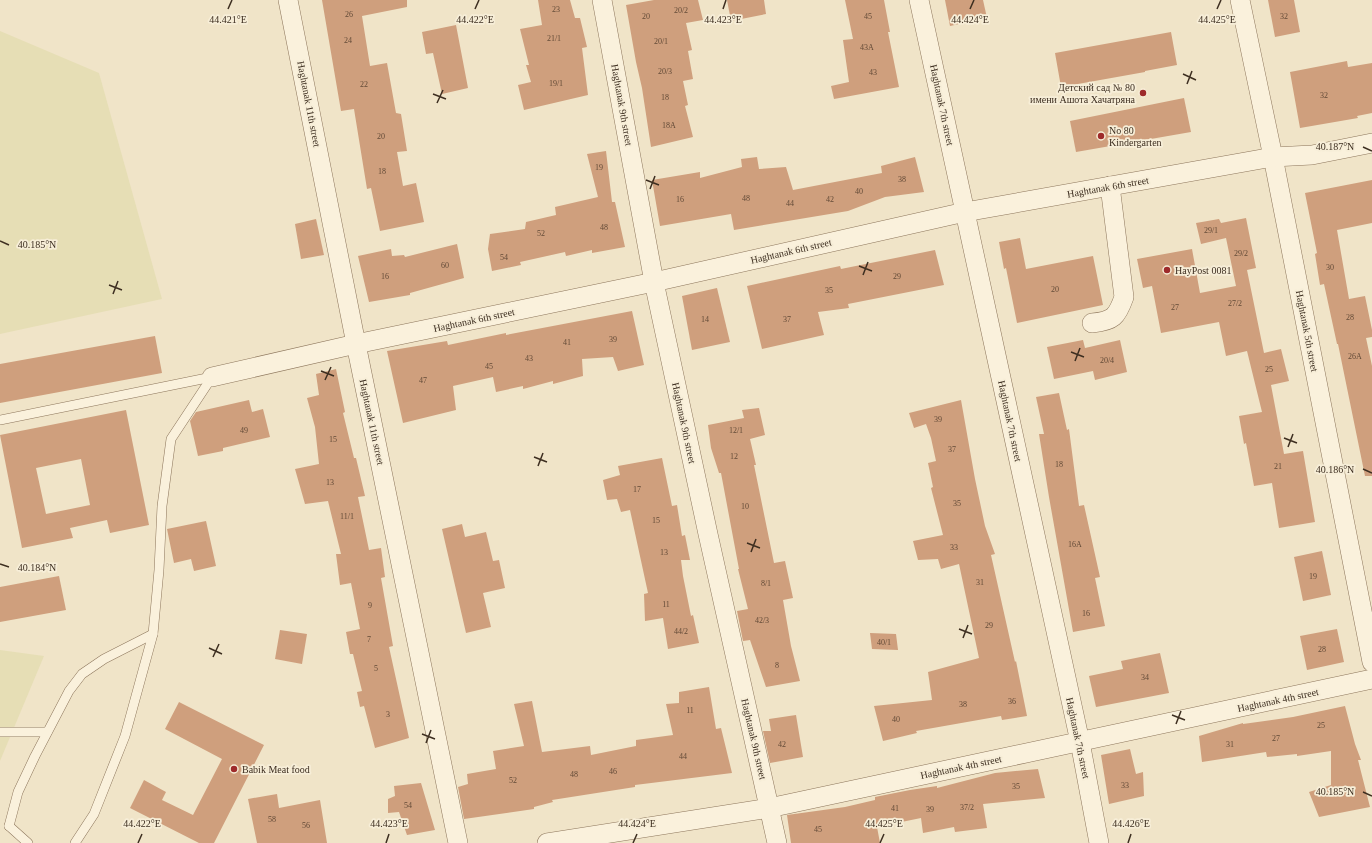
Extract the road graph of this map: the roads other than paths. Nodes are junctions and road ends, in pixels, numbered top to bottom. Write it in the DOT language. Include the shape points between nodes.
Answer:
graph roads {
  1 [pos="288,0"];
  2 [pos="602,0"];
  3 [pos="919,0"];
  4 [pos="1240,0"];
  5 [pos="1372,143"];
  6 [pos="1273,157"];
  7 [pos="1110,186"];
  8 [pos="965,212"];
  9 [pos="654,282"];
  10 [pos="1092,323"];
  11 [pos="356,344"];
  12 [pos="212,377"];
  13 [pos="0,420"];
  14 [pos="153,634"];
  15 [pos="1372,662"];
  16 [pos="1372,679"];
  17 [pos="0,732"];
  18 [pos="47,732"];
  19 [pos="1080,742"];
  20 [pos="769,808"];
  21 [pos="4,827"];
  22 [pos="28,843"];
  23 [pos="75,843"];
  24 [pos="458,843"];
  25 [pos="547,843"];
  26 [pos="777,843"];
  27 [pos="1099,843"];
  1 -- 11 [label="street, Haghtanak 11th street"];
  2 -- 9 [label="street, Haghtanak 9th street"];
  3 -- 8 [label="street, Haghtanak 7th street"];
  4 -- 6 [label="street, Haghtanak 5th street"];
  5 -- 6 [label="street, Haghtanak 6th street" via="1312,155"];
  6 -- 7 [label="street, Haghtanak 6th street"];
  6 -- 15 [label="street, Haghtanak 5th street"];
  7 -- 8 [label="street, Haghtanak 6th street"];
  7 -- 10 [label="street" via="1124,297 1119,312 1106,322"];
  8 -- 9 [label="street, Haghtanak 6th street"];
  8 -- 19 [label="street, Haghtanak 7th street"];
  9 -- 11 [label="street, Haghtanak 6th street"];
  9 -- 20 [label="street, Haghtanak 9th street"];
  11 -- 12 [label="street, Haghtanak 6th street"];
  11 -- 24 [label="street, Haghtanak 11th street"];
  12 -- 13 [label="lane"];
  12 -- 14 [label="lane" via="171,439 162,506"];
  14 -- 18 [label="lane" via="104,658 82,674 69,691"];
  14 -- 23 [label="lane" via="125,736 94,814"];
  16 -- 19 [label="street, Haghtanak 4th street"];
  17 -- 18 [label="lane"];
  18 -- 21 [label="lane"];
  19 -- 20 [label="street, Haghtanak 4th street"];
  19 -- 27 [label="street, Haghtanak 7th street"];
  20 -- 25 [label="street, Haghtanak 4th street"];
  20 -- 26 [label="street, Haghtanak 9th street"];
  21 -- 22 [label="lane"];
}
